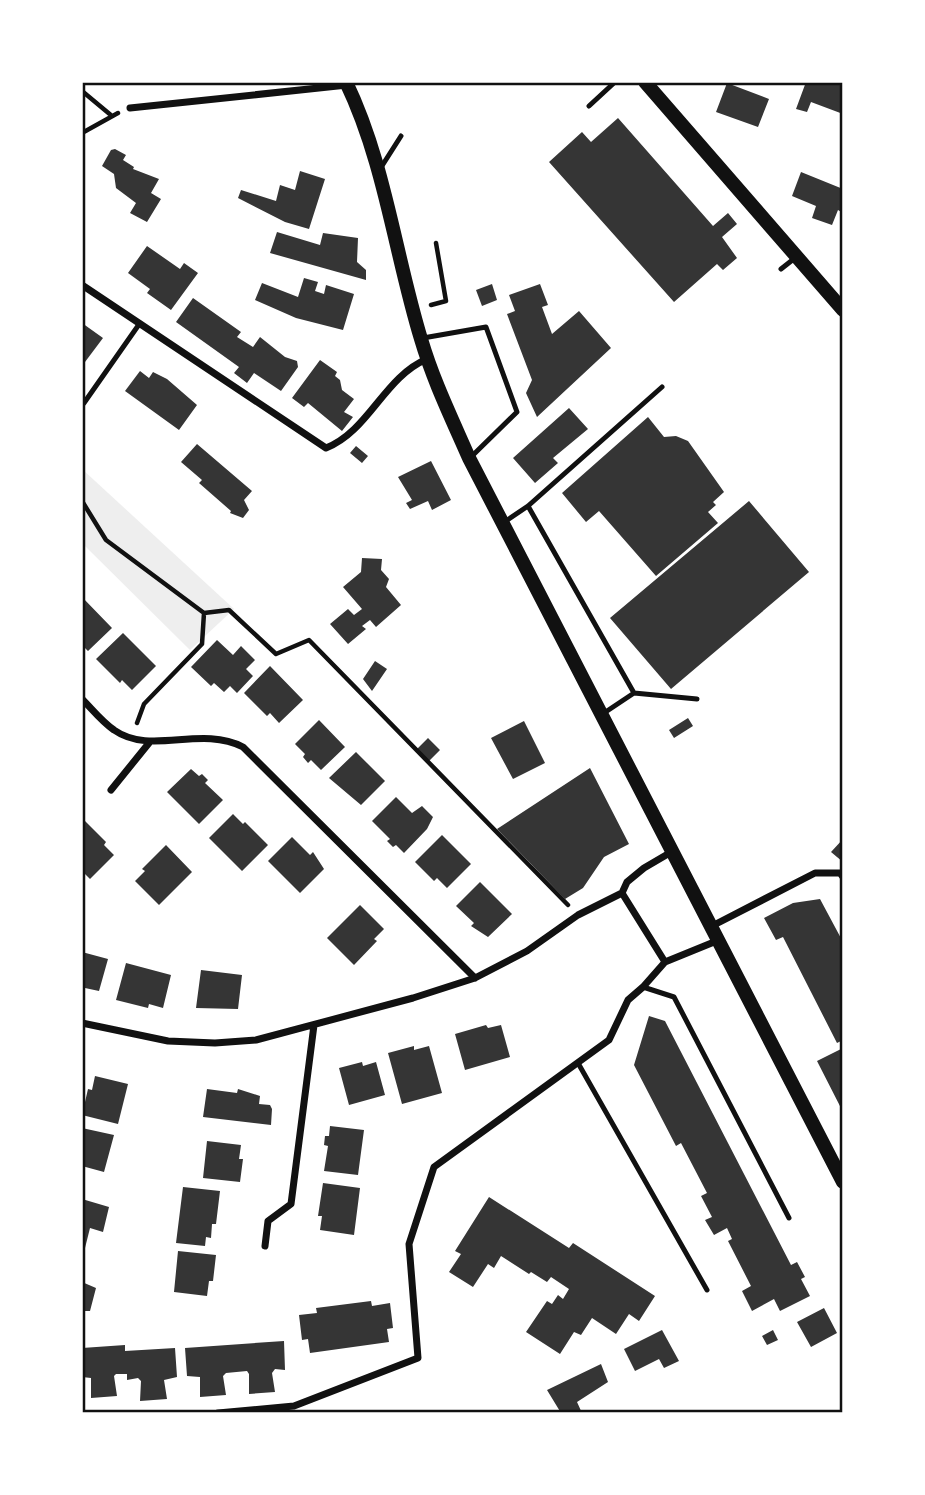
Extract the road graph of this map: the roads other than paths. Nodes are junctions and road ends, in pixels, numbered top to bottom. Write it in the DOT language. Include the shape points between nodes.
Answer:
graph roads {
  1 [pos="615,82"];
  2 [pos="645,82"];
  3 [pos="346,84"];
  4 [pos="589,106"];
  5 [pos="130,108"];
  6 [pos="401,136"];
  7 [pos="378,172"];
  8 [pos="798,256"];
  9 [pos="781,269"];
  10 [pos="82,285"];
  11 [pos="843,310"];
  12 [pos="140,323"];
  13 [pos="420,338"];
  14 [pos="427,359"];
  15 [pos="662,387"];
  16 [pos="84,403"];
  17 [pos="469,458"];
  18 [pos="527,506"];
  19 [pos="503,523"];
  20 [pos="634,692"];
  21 [pos="82,699"];
  22 [pos="697,699"];
  23 [pos="601,714"];
  24 [pos="149,743"];
  25 [pos="111,790"];
  26 [pos="673,851"];
  27 [pos="843,877"];
  28 [pos="622,893"];
  29 [pos="715,933"];
  30 [pos="665,962"];
  31 [pos="474,978"];
  32 [pos="643,987"];
  33 [pos="82,1023"];
  34 [pos="314,1025"];
  35 [pos="578,1063"];
  36 [pos="843,1182"];
  37 [pos="789,1218"];
  38 [pos="265,1246"];
  39 [pos="707,1290"];
  40 [pos="218,1413"];
  1 -- 4 [label="lane"];
  2 -- 8 [label="main road"];
  3 -- 5 [label="street"];
  3 -- 7 [label="main road"];
  6 -- 7 [label="lane"];
  7 -- 13 [label="main road"];
  8 -- 9 [label="lane"];
  8 -- 11 [label="main road"];
  10 -- 12 [label="street"];
  12 -- 14 [label="street" via="326,448 342,442 408,367"];
  12 -- 16 [label="lane"];
  13 -- 14 [label="main road"];
  13 -- 17 [label="lane" via="486,327 517,412"];
  14 -- 17 [label="main road"];
  15 -- 18 [label="lane"];
  17 -- 19 [label="main road"];
  18 -- 19 [label="lane"];
  18 -- 20 [label="lane"];
  19 -- 23 [label="main road"];
  20 -- 22 [label="lane"];
  20 -- 23 [label="lane"];
  21 -- 24 [label="street" via="115,731"];
  23 -- 26 [label="main road"];
  24 -- 25 [label="street"];
  24 -- 31 [label="street" via="195,737 229,740 243,747"];
  26 -- 28 [label="street" via="643,868"];
  26 -- 29 [label="main road"];
  27 -- 29 [label="street" via="841,873 815,873"];
  28 -- 30 [label="street"];
  28 -- 31 [label="street"];
  29 -- 30 [label="street"];
  29 -- 36 [label="main road"];
  30 -- 32 [label="street"];
  31 -- 34 [label="street"];
  32 -- 35 [label="street" via="628,1000 609,1040"];
  32 -- 37 [label="lane" via="674,998"];
  33 -- 34 [label="street" via="168,1041 215,1043 256,1040"];
  34 -- 38 [label="street" via="291,1204 268,1221"];
  35 -- 39 [label="lane"];
  35 -- 40 [label="street" via="433,1167 409,1244 418,1358 295,1406"];
}
